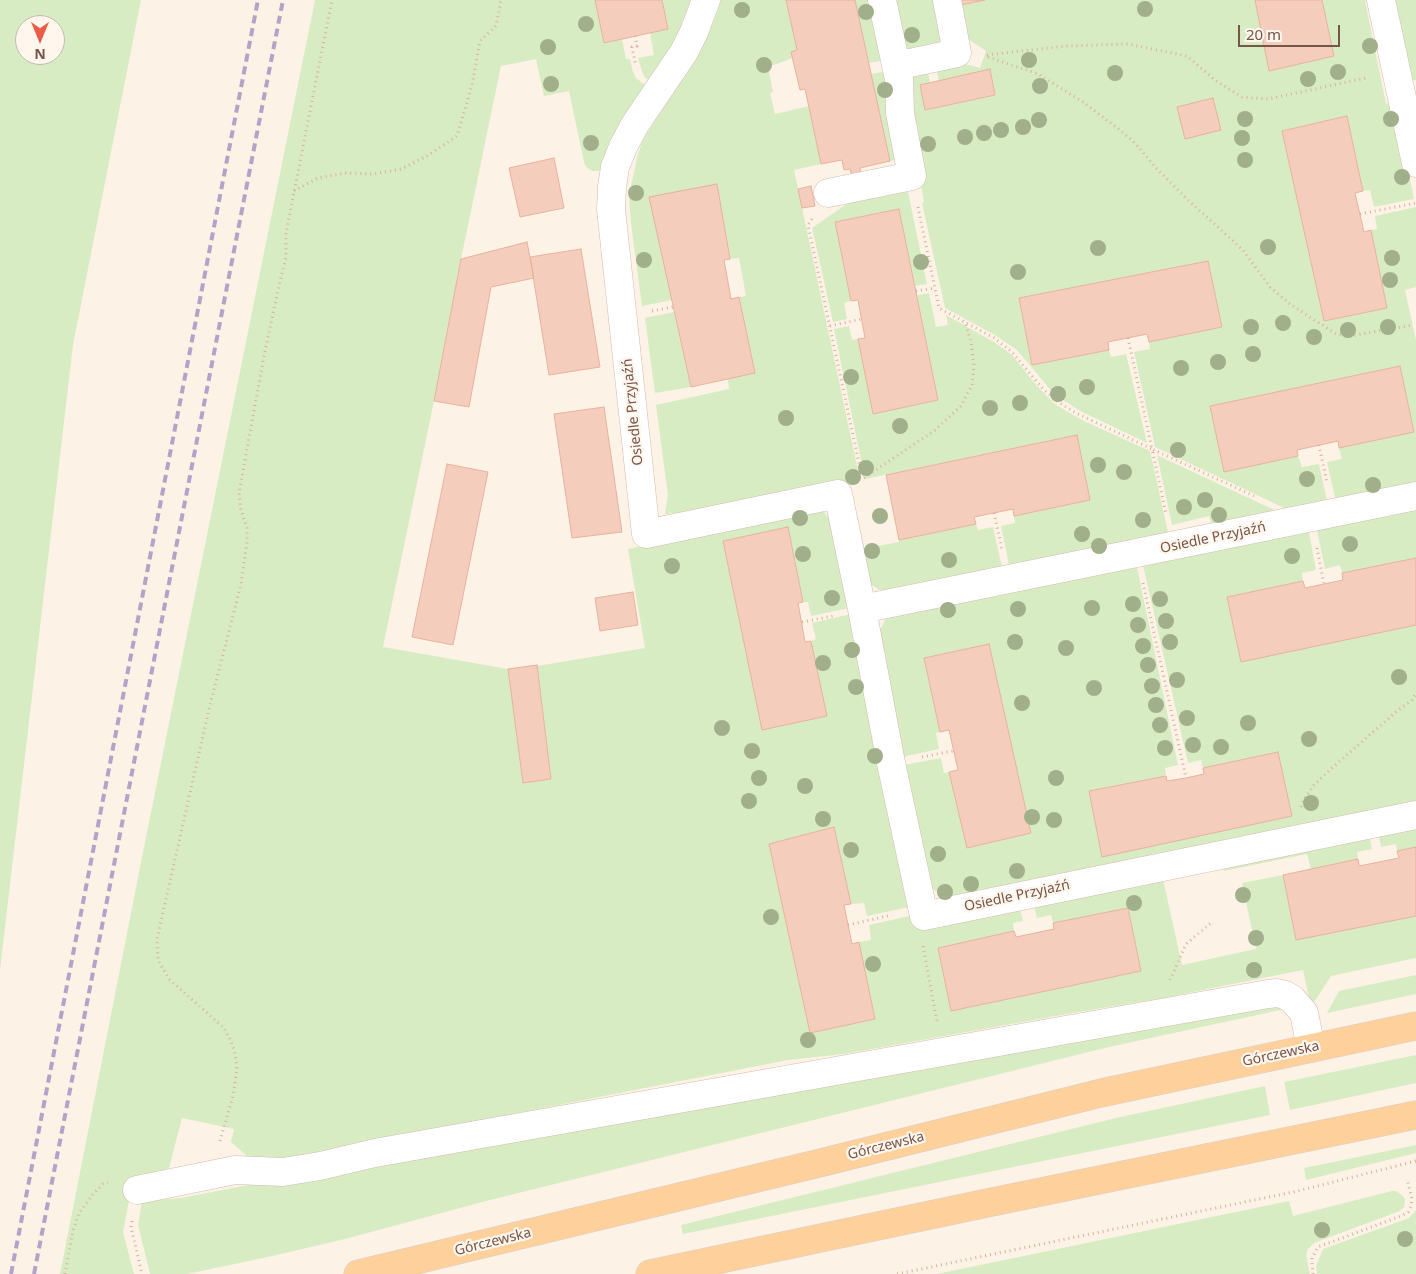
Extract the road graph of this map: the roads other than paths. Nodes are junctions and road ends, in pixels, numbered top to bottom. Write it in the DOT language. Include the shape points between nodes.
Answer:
graph roads {
  1 [pos="706,0"];
  2 [pos="882,0"];
  3 [pos="947,0"];
  4 [pos="1382,0"];
  5 [pos="896,66"];
  6 [pos="1416,163"];
  7 [pos="828,193"];
  8 [pos="1416,496"];
  9 [pos="862,609"];
  10 [pos="1416,815"];
  11 [pos="1416,1026"];
  12 [pos="1311,1048"];
  13 [pos="1416,1115"];
  14 [pos="137,1190"];
  15 [pos="358,1274"];
  16 [pos="650,1274"];
  1 -- 9 [label="street, Osiedle Przyjaźń" via="684,52 623,147 612,187 611,209 646,534 838,494"];
  2 -- 5 [label="street"];
  3 -- 5 [label="street" via="958,53"];
  4 -- 6 [label="street"];
  5 -- 7 [label="street" via="900,113 912,176"];
  8 -- 9 [label="street, Osiedle Przyjaźń"];
  9 -- 10 [label="street, Osiedle Przyjaźń" via="923,912"];
  11 -- 12 [label="main road, Górczewska"];
  12 -- 14 [label="street" via="1304,1013 1285,995 1268,994 375,1153 320,1166 283,1172 235,1170"];
  12 -- 15 [label="main road, Górczewska" via="1101,1093"];
  13 -- 16 [label="main road"];
}
